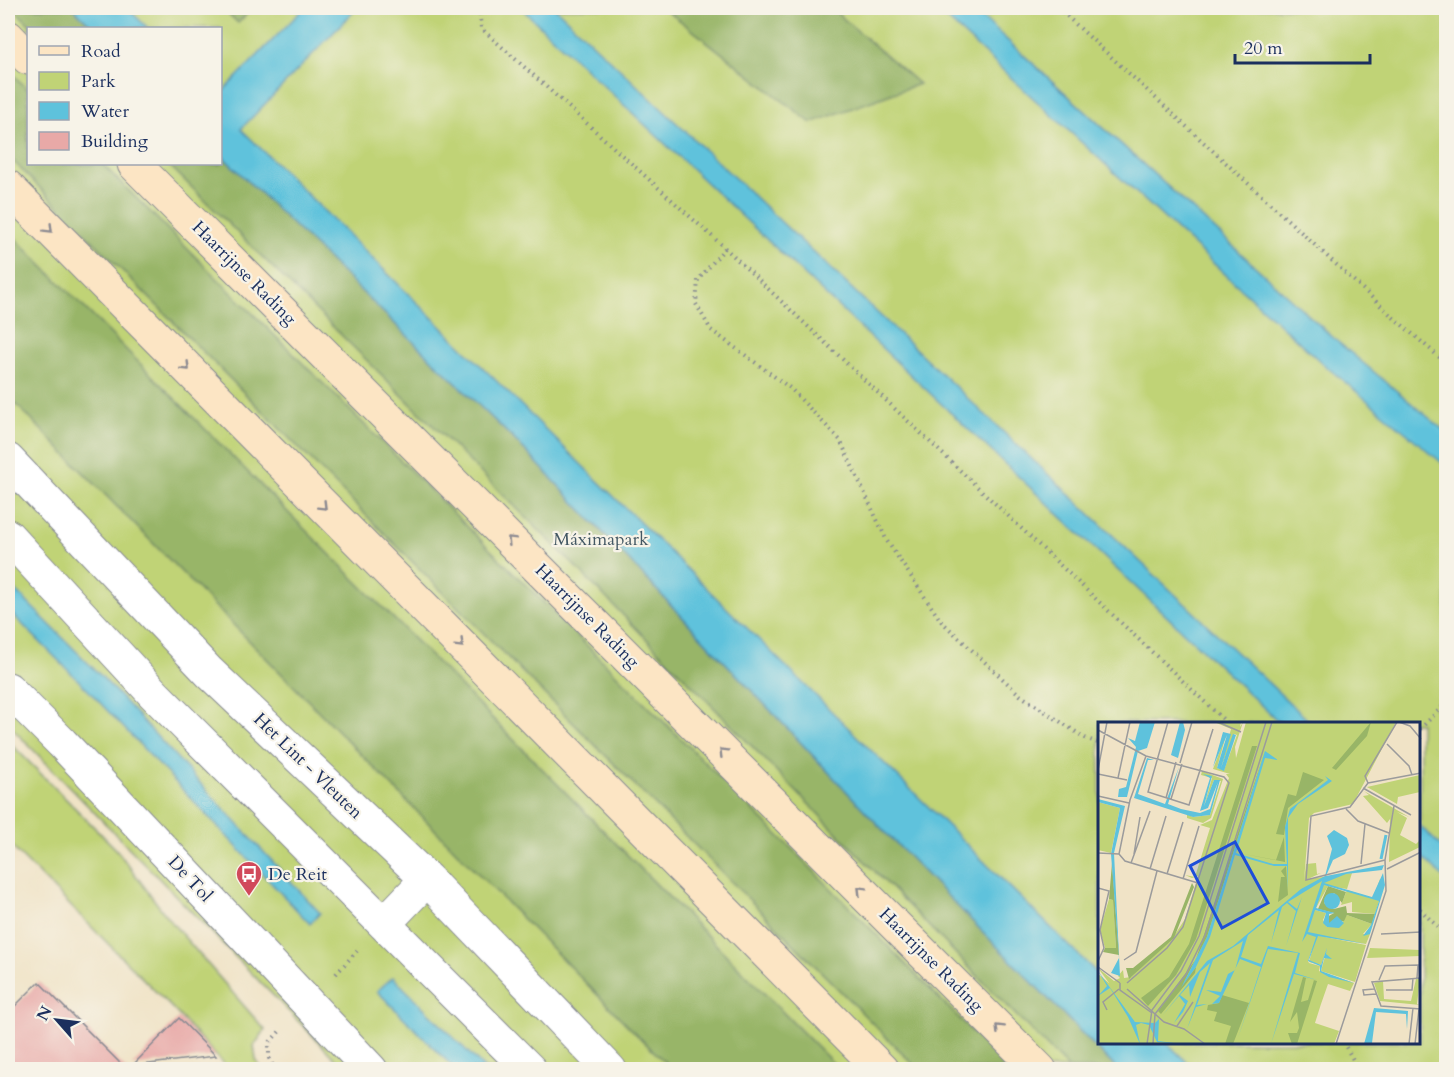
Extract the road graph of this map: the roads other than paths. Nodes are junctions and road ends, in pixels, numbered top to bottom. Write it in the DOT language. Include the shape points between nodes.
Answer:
graph roads {
  1 [pos="8,37"];
  2 [pos="27,57"];
  3 [pos="135,165"];
  4 [pos="8,187"];
  5 [pos="8,460"];
  6 [pos="8,536"];
  7 [pos="8,689"];
  8 [pos="427,879"];
  9 [pos="384,924"];
  10 [pos="371,1070"];
  11 [pos="530,1070"];
  12 [pos="610,1070"];
  13 [pos="882,1070"];
  14 [pos="1040,1070"];
  1 -- 2 [label="main road"];
  14 -- 3 [label="main road, Haarrijnse Rading, one-way"];
  4 -- 13 [label="main road, one-way"];
  5 -- 8 [label="street, Het Lint - Vleuten" via="209,672"];
  6 -- 9 [label="street" via="153,693"];
  7 -- 10 [label="street, De Tol"];
  8 -- 9 [label="street"];
  8 -- 12 [label="street, Het Lint - Vleuten"];
  9 -- 11 [label="street"];
}
